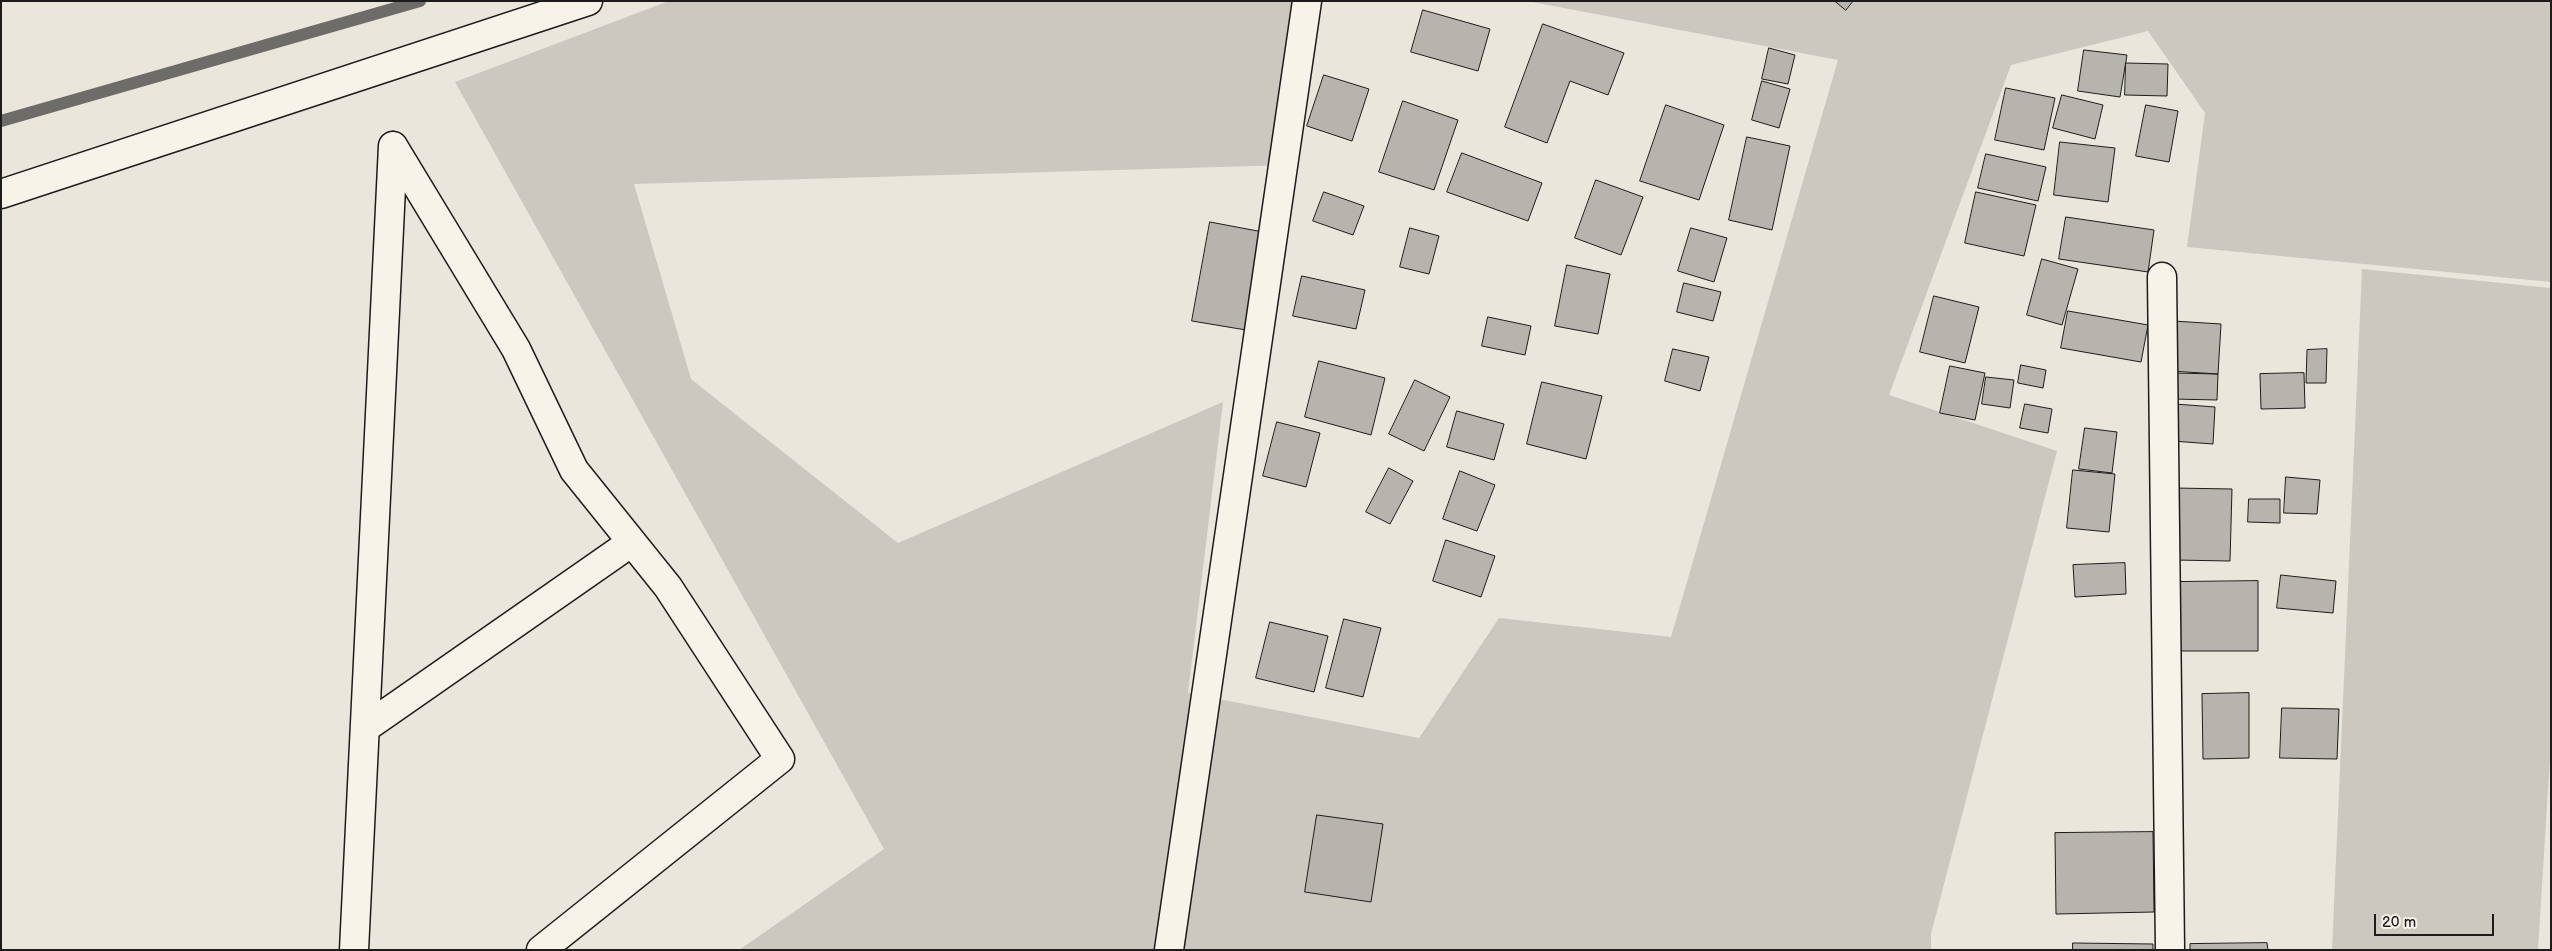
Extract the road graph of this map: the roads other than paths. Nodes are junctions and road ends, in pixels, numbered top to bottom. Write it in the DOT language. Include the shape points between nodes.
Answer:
graph roads {
  1 [pos="588,1"];
  2 [pos="1307,1"];
  3 [pos="1,194"];
  4 [pos="2162,277"];
  5 [pos="632,542"];
  6 [pos="365,728"];
  7 [pos="354,950"];
  8 [pos="541,950"];
  9 [pos="1169,950"];
  10 [pos="2170,950"];
  1 -- 3 [label="street"];
  2 -- 9 [label="street"];
  4 -- 10 [label="street"];
  5 -- 6 [label="street"];
  5 -- 6 [label="street" via="574,470 516,349 393,146"];
  5 -- 8 [label="street" via="673,595 780,759"];
  6 -- 7 [label="street"];
}
